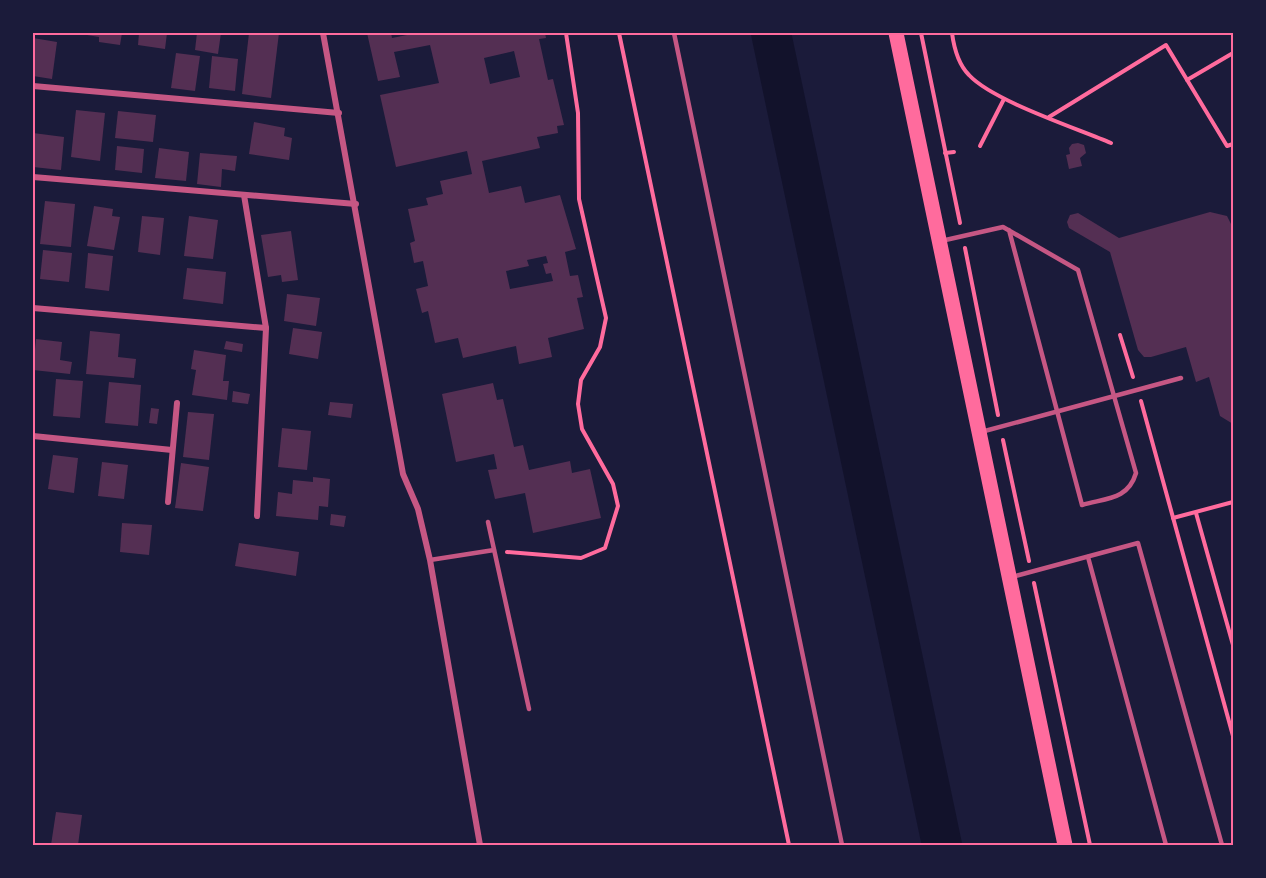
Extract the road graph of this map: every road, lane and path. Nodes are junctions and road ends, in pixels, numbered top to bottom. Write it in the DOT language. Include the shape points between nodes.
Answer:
graph roads {
  1 [pos="323,33"];
  2 [pos="566,33"];
  3 [pos="619,33"];
  4 [pos="674,33"];
  5 [pos="896,33"];
  6 [pos="952,33"];
  7 [pos="1233,53"];
  8 [pos="1187,80"];
  9 [pos="33,86"];
  10 [pos="1004,99"];
  11 [pos="339,113"];
  12 [pos="1049,117"];
  13 [pos="1111,143"];
  14 [pos="1233,144"];
  15 [pos="980,146"];
  16 [pos="954,152"];
  17 [pos="945,153"];
  18 [pos="33,177"];
  19 [pos="244,195"];
  20 [pos="356,204"];
  21 [pos="1009,230"];
  22 [pos="941,241"];
  23 [pos="33,308"];
  24 [pos="266,328"];
  25 [pos="1120,335"];
  26 [pos="1181,378"];
  27 [pos="1138,392"];
  28 [pos="1114,398"];
  29 [pos="177,403"];
  30 [pos="1056,412"];
  31 [pos="981,432"];
  32 [pos="33,436"];
  33 [pos="172,450"];
  34 [pos="168,502"];
  35 [pos="1233,502"];
  36 [pos="1196,513"];
  37 [pos="257,516"];
  38 [pos="1173,518"];
  39 [pos="488,522"];
  40 [pos="494,550"];
  41 [pos="1088,557"];
  42 [pos="430,560"];
  43 [pos="1011,578"];
  44 [pos="1233,645"];
  45 [pos="529,709"];
  46 [pos="1233,736"];
  47 [pos="480,845"];
  48 [pos="789,845"];
  49 [pos="842,845"];
  50 [pos="1065,845"];
  51 [pos="1166,845"];
  52 [pos="1222,845"];
  1 -- 11 [label="street"];
  2 -- 40 [label="path" via="578,113 579,199 606,318 600,347 580,380 578,404 582,429 613,484 618,506 605,548 581,558"];
  3 -- 48 [label="path"];
  4 -- 49 [label="lane"];
  5 -- 22 [label="main road"];
  6 -- 10 [label="path" via="955,50 969,75"];
  7 -- 8 [label="path"];
  8 -- 12 [label="path" via="1166,45"];
  8 -- 14 [label="path" via="1227,146"];
  9 -- 11 [label="street"];
  10 -- 12 [label="path"];
  10 -- 15 [label="path"];
  11 -- 20 [label="street"];
  12 -- 13 [label="path"];
  16 -- 17 [label="path"];
  18 -- 19 [label="street"];
  19 -- 20 [label="street"];
  19 -- 24 [label="street"];
  20 -- 42 [label="street" via="403,474 418,509"];
  21 -- 22 [label="lane" via="1003,226"];
  21 -- 28 [label="lane" via="1078,270"];
  21 -- 30 [label="lane"];
  22 -- 31 [label="main road"];
  23 -- 24 [label="street"];
  24 -- 37 [label="street"];
  25 -- 27 [label="path"];
  26 -- 27 [label="lane"];
  27 -- 28 [label="lane"];
  27 -- 38 [label="path"];
  28 -- 30 [label="lane"];
  28 -- 30 [label="lane" via="1136,473 1124,494 1082,504"];
  29 -- 33 [label="street"];
  30 -- 31 [label="lane"];
  31 -- 43 [label="main road"];
  32 -- 33 [label="street"];
  33 -- 34 [label="street"];
  35 -- 36 [label="path"];
  36 -- 38 [label="path"];
  36 -- 44 [label="path"];
  38 -- 46 [label="path"];
  39 -- 40 [label="lane"];
  40 -- 42 [label="lane"];
  40 -- 45 [label="lane"];
  41 -- 43 [label="lane"];
  41 -- 51 [label="lane"];
  41 -- 52 [label="lane" via="1138,543"];
  42 -- 47 [label="street"];
  43 -- 50 [label="main road"];
}
